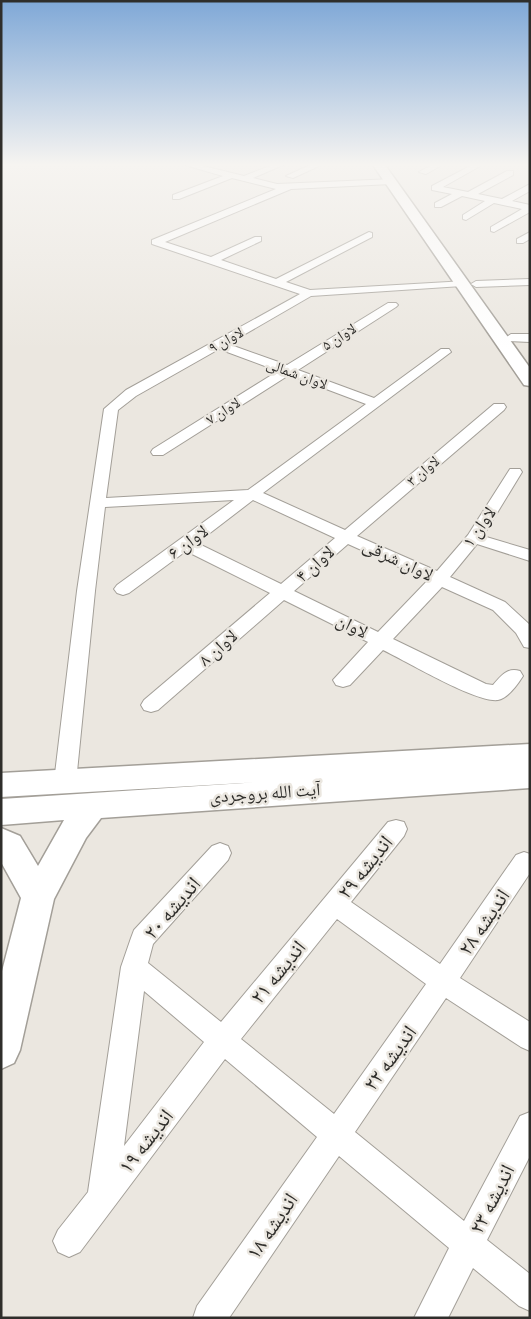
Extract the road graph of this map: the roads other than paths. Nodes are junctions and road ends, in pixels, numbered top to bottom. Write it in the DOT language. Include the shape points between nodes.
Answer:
graph roads {
  1 [pos="193,227"];
  2 [pos="428,227"];
  3 [pos="498,227"];
  4 [pos="494,229"];
  5 [pos="369,235"];
  6 [pos="530,235"];
  7 [pos="258,239"];
  8 [pos="525,242"];
  9 [pos="213,260"];
  10 [pos="278,282"];
  11 [pos="526,282"];
  12 [pos="469,284"];
  13 [pos="530,292"];
  14 [pos="309,293"];
  15 [pos="392,305"];
  16 [pos="512,338"];
  17 [pos="530,338"];
  18 [pos="218,344"];
  19 [pos="445,352"];
  20 [pos="530,363"];
  21 [pos="287,370"];
  22 [pos="530,382"];
  23 [pos="376,403"];
  24 [pos="499,407"];
  25 [pos="158,452"];
  26 [pos="515,472"];
  27 [pos="252,494"];
  28 [pos="97,503"];
  29 [pos="347,536"];
  30 [pos="474,538"];
  31 [pos="186,544"];
  32 [pos="530,556"];
  33 [pos="439,579"];
  34 [pos="123,589"];
  35 [pos="284,592"];
  36 [pos="381,640"];
  37 [pos="530,642"];
  38 [pos="513,676"];
  39 [pos="343,680"];
  40 [pos="152,705"];
  41 [pos="527,758"];
  42 [pos="65,782"];
  43 [pos="1,785"];
  44 [pos="93,805"];
  45 [pos="1,812"];
  46 [pos="396,830"];
  47 [pos="1,841"];
  48 [pos="220,853"];
  49 [pos="524,862"];
  50 [pos="38,897"];
  51 [pos="334,904"];
  52 [pos="134,968"];
  53 [pos="444,982"];
  54 [pos="530,1038"];
  55 [pos="223,1040"];
  56 [pos="1,1050"];
  57 [pos="530,1126"];
  58 [pos="335,1134"];
  59 [pos="101,1198"];
  60 [pos="69,1241"];
  61 [pos="469,1245"];
  62 [pos="530,1295"];
  63 [pos="209,1318"];
  64 [pos="430,1318"];
  1 -- 9 [label="street" via="156,242"];
  2 -- 12 [label="main road"];
  3 -- 4 [label="street"];
  5 -- 10 [label="street"];
  6 -- 8 [label="street"];
  7 -- 9 [label="street"];
  9 -- 10 [label="street"];
  10 -- 14 [label="street"];
  11 -- 12 [label="street"];
  11 -- 13 [label="street"];
  12 -- 14 [label="street"];
  12 -- 16 [label="main road"];
  12 -- 22 [label="main road"];
  14 -- 18 [label="street, لاوان ۹"];
  15 -- 21 [label="street, لاوان ۵"];
  16 -- 17 [label="street"];
  16 -- 20 [label="main road"];
  18 -- 21 [label="street, لاوان شمالی"];
  18 -- 28 [label="street, لاوان ۹" via="143,386 112,409"];
  19 -- 23 [label="street"];
  21 -- 23 [label="street, لاوان شمالی"];
  21 -- 25 [label="street, لاوان ۷"];
  23 -- 27 [label="street"];
  24 -- 29 [label="street, لاوان ۳"];
  26 -- 30 [label="street, لاوان ۱"];
  27 -- 28 [label="street, لاوان شرقی"];
  27 -- 29 [label="street, لاوان شرقی"];
  27 -- 31 [label="street, لاوان ۶"];
  28 -- 42 [label="street, لاوان ۹"];
  29 -- 33 [label="street, لاوان شرقی"];
  29 -- 35 [label="street, لاوان ۴"];
  30 -- 32 [label="street"];
  30 -- 33 [label="street, لاوان ۱"];
  31 -- 34 [label="street, لاوان ۶"];
  31 -- 35 [label="street, لاوان"];
  33 -- 36 [label="street"];
  33 -- 37 [label="street, لاوان شرقی" via="499,606 523,629"];
  35 -- 36 [label="street, لاوان"];
  35 -- 40 [label="street, لاوان ۸"];
  36 -- 38 [label="street, لاوان" via="482,691 497,693"];
  36 -- 39 [label="street"];
  41 -- 42 [label="main road, آیت الله بروجردی"];
  41 -- 44 [label="main road, آیت الله بروجردی"];
  42 -- 43 [label="main road, آیت الله بروجردی"];
  44 -- 45 [label="main road, آیت الله بروجردی"];
  44 -- 50 [label="main road" via="75,830"];
  46 -- 51 [label="street, اندیشه ۲۹"];
  47 -- 50 [label="main road" via="9,846"];
  48 -- 52 [label="street, اندیشه ۲۰" via="143,938"];
  49 -- 53 [label="street, اندیشه ۲۸"];
  50 -- 56 [label="main road"];
  51 -- 53 [label="street"];
  51 -- 55 [label="street, اندیشه ۲۱"];
  52 -- 55 [label="street"];
  52 -- 59 [label="street, اندیشه ۲۰"];
  53 -- 54 [label="street"];
  53 -- 58 [label="street, اندیشه ۲۲"];
  55 -- 58 [label="street"];
  55 -- 59 [label="street, اندیشه ۱۹"];
  57 -- 61 [label="street, اندیشه ۲۳"];
  58 -- 61 [label="street"];
  58 -- 63 [label="street, اندیشه ۱۸"];
  59 -- 60 [label="street, اندیشه ۱۹"];
  61 -- 62 [label="street"];
  61 -- 64 [label="street, اندیشه ۲۳"];
}
